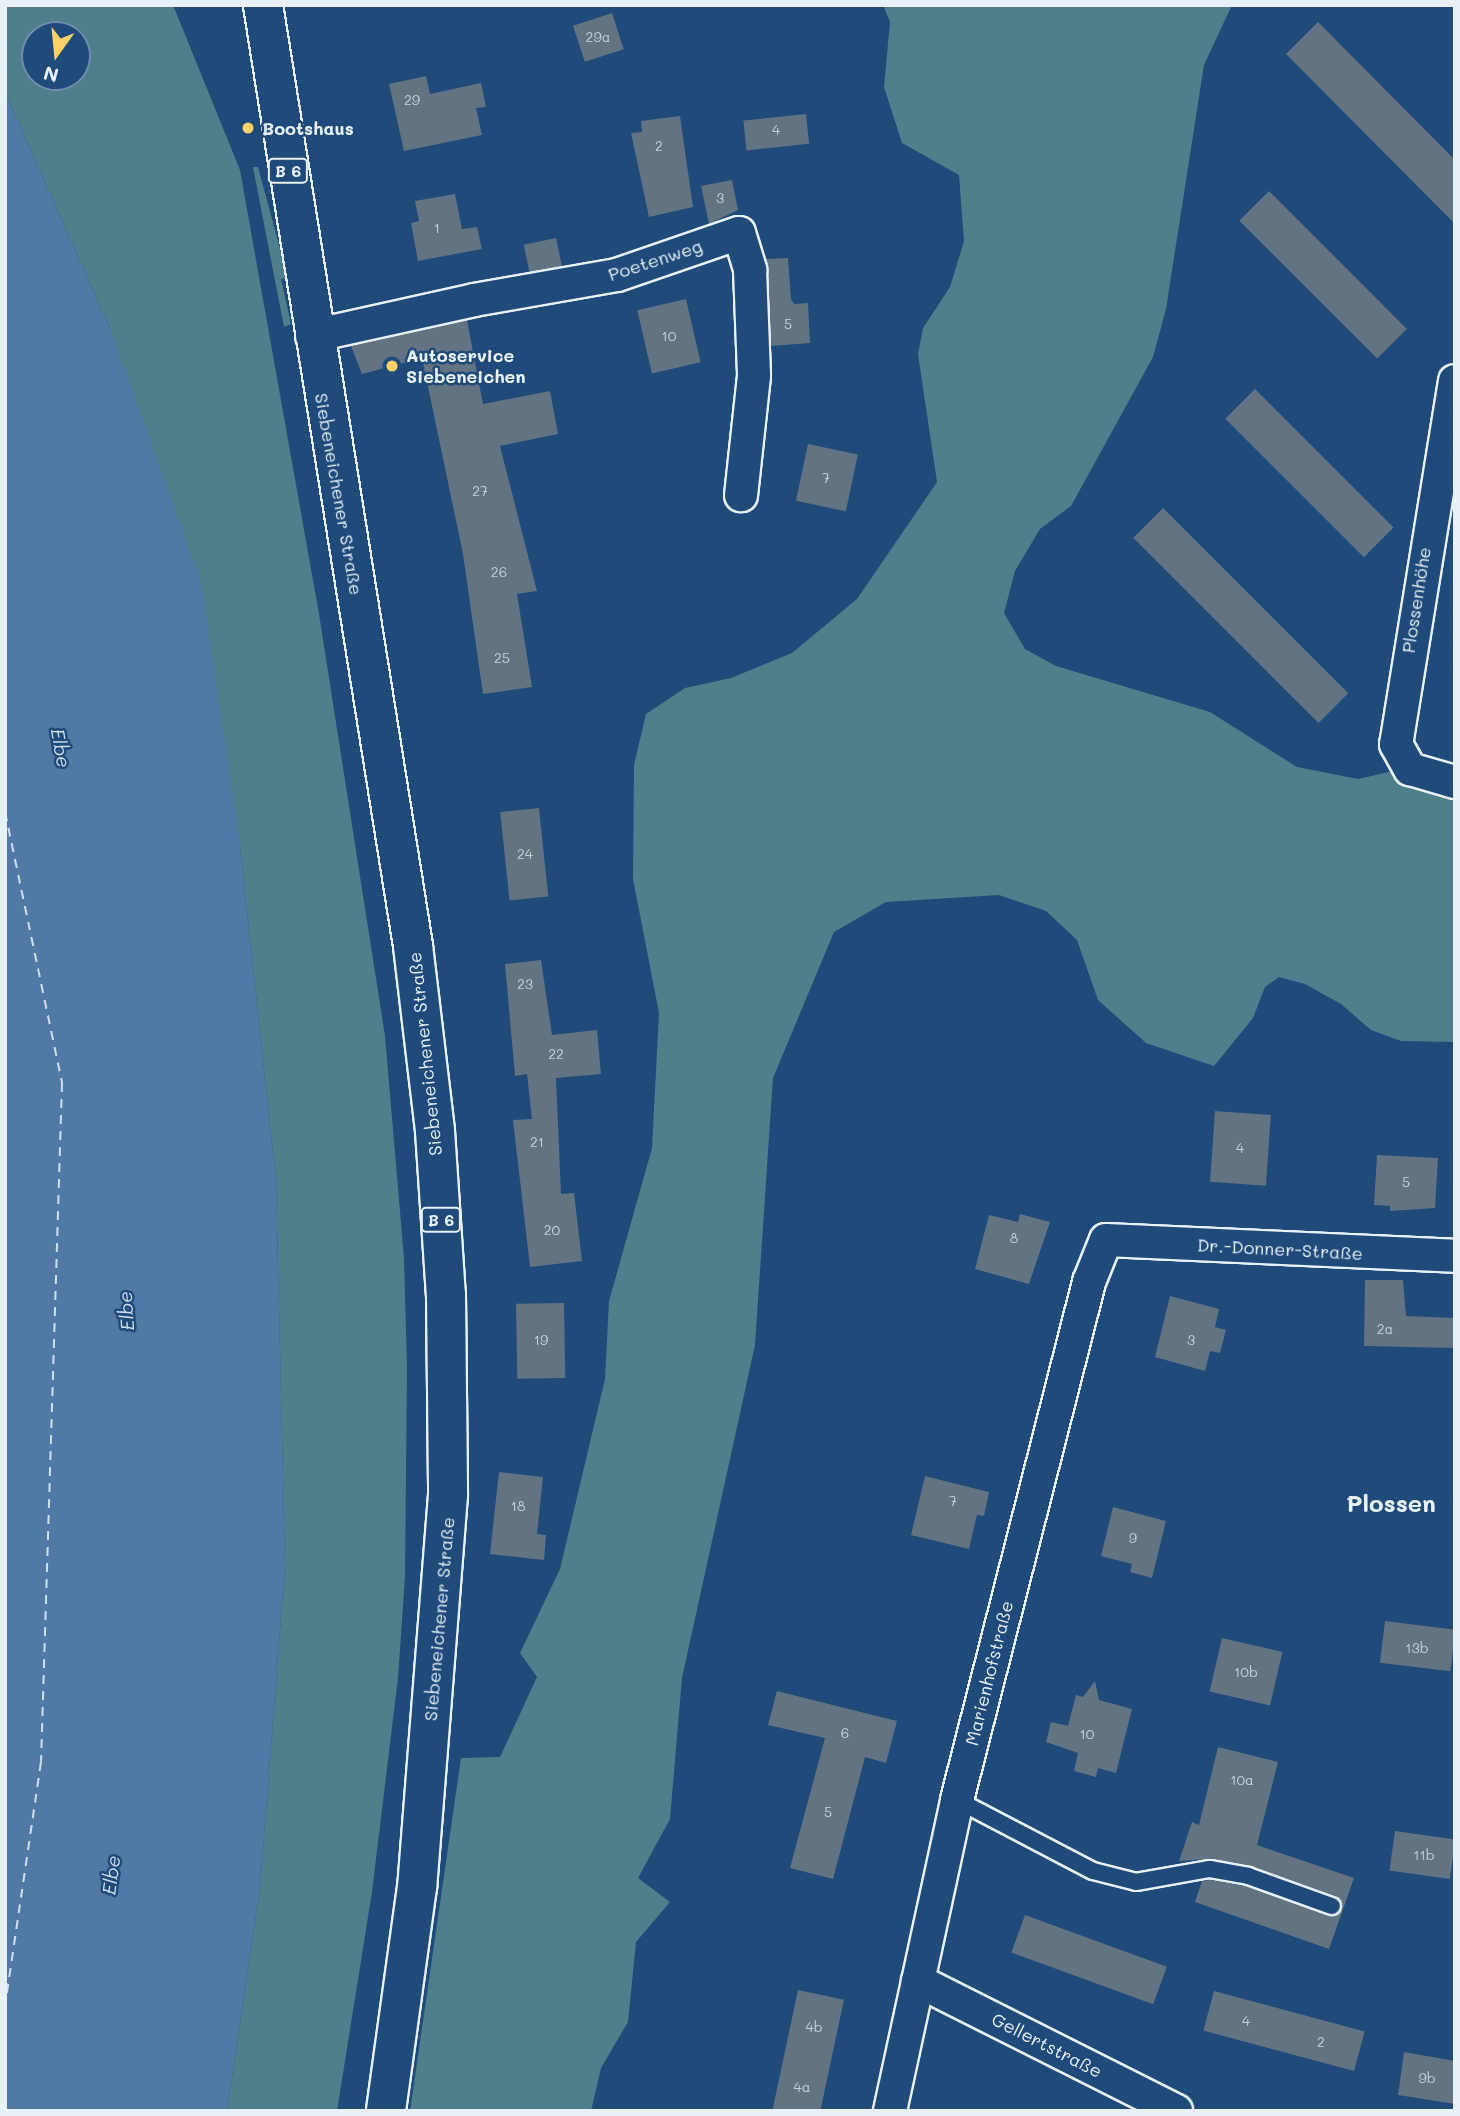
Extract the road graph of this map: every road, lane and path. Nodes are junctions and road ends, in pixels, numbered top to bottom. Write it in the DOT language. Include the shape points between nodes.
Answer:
graph roads {
  1 [pos="263,5"];
  2 [pos="312,337"];
  3 [pos="1455,381"];
  4 [pos="741,495"];
  5 [pos="1455,782"];
  6 [pos="1106,1240"];
  7 [pos="1455,1256"];
  8 [pos="957,1801"];
  9 [pos="1332,1906"];
  10 [pos="918,1981"];
  11 [pos="386,2111"];
  12 [pos="890,2111"];
  13 [pos="1176,2111"];
  1 -- 2 [label="main road, Siebeneichener Straße / B 6"];
  2 -- 4 [label="street, Poetenweg" via="474,300 617,275 739,233 750,270 754,376"];
  2 -- 11 [label="main road, Siebeneichener Straße / B 6" via="413,946 435,1131 446,1295 449,1495 417,1887"];
  3 -- 5 [label="street, Plossenhöhe" via="1396,744 1409,769"];
  6 -- 7 [label="street, Dr.-Donner-Straße"];
  6 -- 8 [label="street, Marienhofstraße" via="1089,1282"];
  8 -- 9 [label="lane" via="1093,1871 1136,1882 1210,1869 1248,1876"];
  8 -- 10 [label="street, Marienhofstraße"];
  10 -- 12 [label="street, Marienhofstraße"];
  10 -- 13 [label="street, Gellertstraße"];
}
